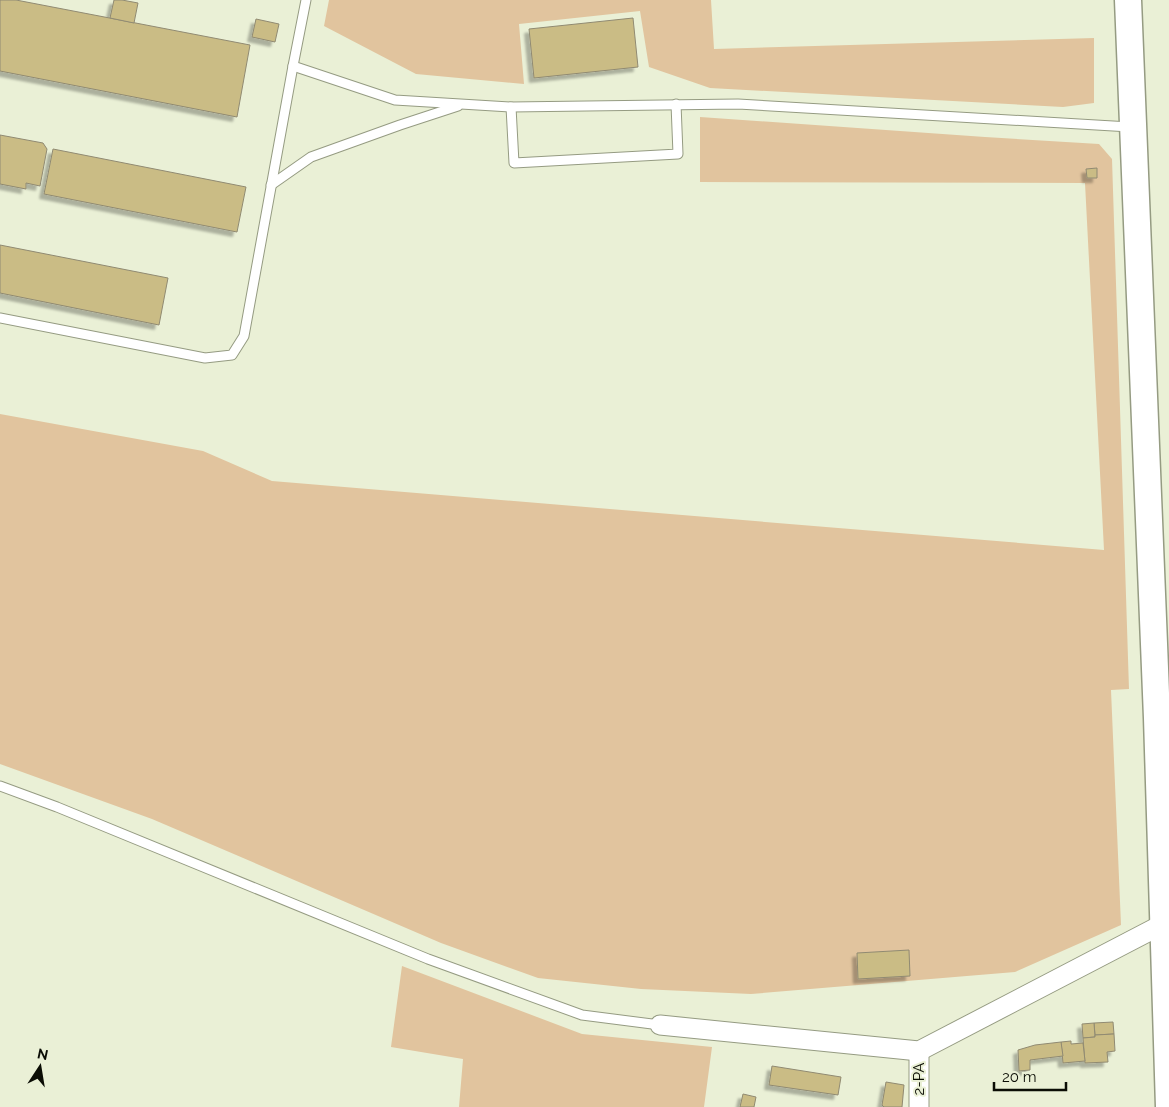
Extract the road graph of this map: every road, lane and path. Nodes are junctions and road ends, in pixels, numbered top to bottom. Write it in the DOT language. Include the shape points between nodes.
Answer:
graph roads {
  1 [pos="306,0"];
  2 [pos="1128,0"];
  3 [pos="293,66"];
  4 [pos="464,104"];
  5 [pos="676,104"];
  6 [pos="511,107"];
  7 [pos="1133,127"];
  8 [pos="271,185"];
  9 [pos="0,318"];
  10 [pos="1163,718"];
  11 [pos="0,786"];
  12 [pos="1163,924"];
  13 [pos="660,1025"];
  14 [pos="919,1051"];
  15 [pos="919,1107"];
  16 [pos="1168,1107"];
  1 -- 3 [label="lane"];
  2 -- 7 [label="main road"];
  3 -- 4 [label="lane" via="395,100"];
  3 -- 8 [label="lane"];
  4 -- 6 [label="lane"];
  4 -- 8 [label="lane" via="311,157"];
  5 -- 6 [label="lane"];
  5 -- 6 [label="lane" via="678,154 514,163"];
  5 -- 7 [label="lane" via="738,104"];
  7 -- 10 [label="main road"];
  8 -- 9 [label="lane" via="244,336 232,355 205,358"];
  10 -- 12 [label="main road"];
  11 -- 13 [label="lane" via="428,959 582,1015"];
  12 -- 14 [label="street"];
  12 -- 16 [label="main road"];
  13 -- 14 [label="street"];
  14 -- 15 [label="street, 2-РА"];
}
